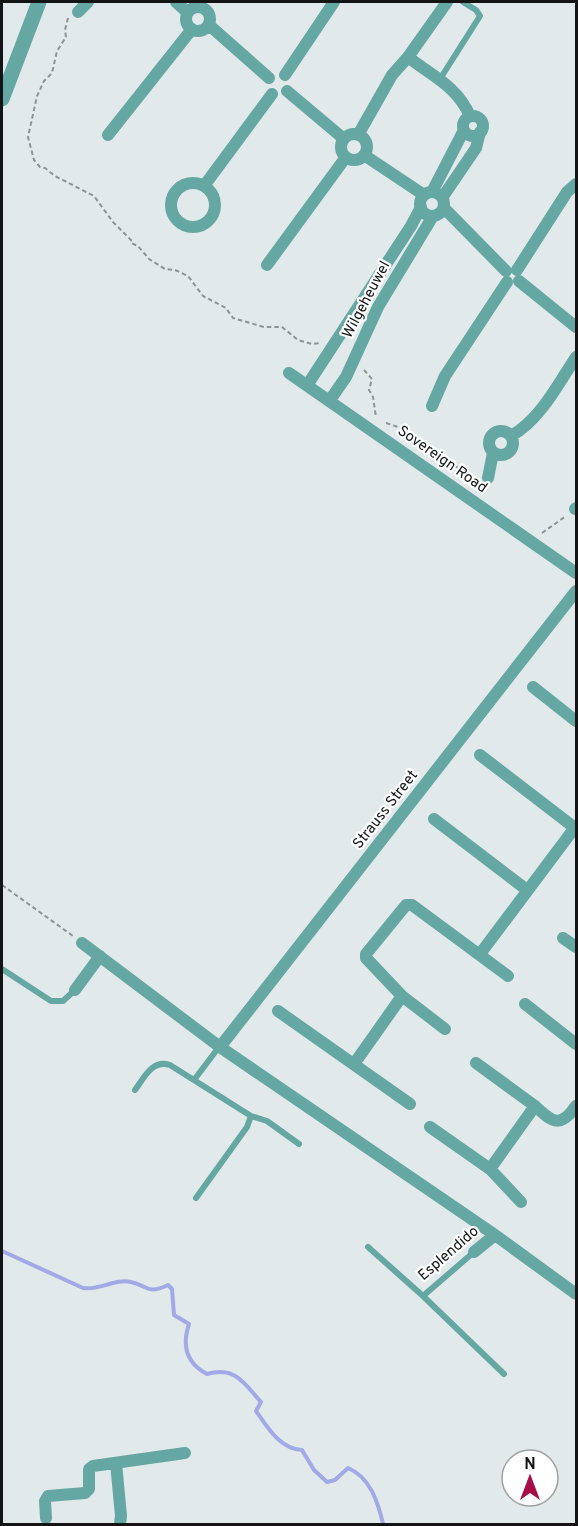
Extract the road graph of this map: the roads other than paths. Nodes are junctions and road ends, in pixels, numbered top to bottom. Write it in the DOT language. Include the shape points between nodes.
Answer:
graph roads {
  1 [pos="39,2"];
  2 [pos="88,2"];
  3 [pos="176,2"];
  4 [pos="334,2"];
  5 [pos="447,2"];
  6 [pos="463,2"];
  7 [pos="207,5"];
  8 [pos="78,12"];
  9 [pos="188,12"];
  10 [pos="209,25"];
  11 [pos="192,29"];
  12 [pos="408,57"];
  13 [pos="285,75"];
  14 [pos="269,78"];
  15 [pos="439,80"];
  16 [pos="287,91"];
  17 [pos="272,94"];
  18 [pos="2,99"];
  19 [pos="470,116"];
  20 [pos="464,130"];
  21 [pos="480,132"];
  22 [pos="108,135"];
  23 [pos="358,135"];
  24 [pos="344,139"];
  25 [pos="364,155"];
  26 [pos="346,157"];
  27 [pos="576,184"];
  28 [pos="204,186"];
  29 [pos="433,203"];
  30 [pos="267,265"];
  31 [pos="512,276"];
  32 [pos="576,327"];
  33 [pos="576,357"];
  34 [pos="289,373"];
  35 [pos="308,384"];
  36 [pos="330,400"];
  37 [pos="432,406"];
  38 [pos="488,478"];
  39 [pos="576,573"];
  40 [pos="576,591"];
  41 [pos="533,687"];
  42 [pos="576,721"];
  43 [pos="480,755"];
  44 [pos="435,819"];
  45 [pos="576,827"];
  46 [pos="527,890"];
  47 [pos="563,938"];
  48 [pos="82,943"];
  49 [pos="576,947"];
  50 [pos="480,954"];
  51 [pos="100,956"];
  52 [pos="2,969"];
  53 [pos="508,976"];
  54 [pos="75,990"];
  55 [pos="402,996"];
  56 [pos="525,1004"];
  57 [pos="278,1011"];
  58 [pos="445,1029"];
  59 [pos="576,1044"];
  60 [pos="220,1047"];
  61 [pos="476,1063"];
  62 [pos="354,1064"];
  63 [pos="194,1080"];
  64 [pos="135,1090"];
  65 [pos="410,1104"];
  66 [pos="576,1106"];
  67 [pos="535,1107"];
  68 [pos="251,1116"];
  69 [pos="430,1127"];
  70 [pos="299,1144"];
  71 [pos="490,1169"];
  72 [pos="196,1198"];
  73 [pos="521,1202"];
  74 [pos="495,1234"];
  75 [pos="368,1247"];
  76 [pos="474,1252"];
  77 [pos="576,1294"];
  78 [pos="423,1296"];
  79 [pos="504,1374"];
  80 [pos="185,1453"];
  81 [pos="116,1463"];
  82 [pos="46,1518"];
  83 [pos="120,1524"];
  1 -- 18 [label="street"];
  2 -- 8 [label="street"];
  3 -- 9 [label="street"];
  4 -- 13 [label="street"];
  5 -- 12 [label="street"];
  6 -- 15 [label="lane" via="480,16"];
  7 -- 9 [label="street"];
  7 -- 10 [label="street"];
  9 -- 11 [label="street" via="186,22"];
  10 -- 11 [label="street" via="201,31"];
  10 -- 14 [label="street"];
  11 -- 22 [label="street"];
  12 -- 15 [label="street"];
  12 -- 23 [label="street" via="392,75"];
  13 -- 14 [label="street"];
  13 -- 16 [label="street" via="289,82"];
  14 -- 17 [label="street" via="267,86"];
  15 -- 19 [label="street" via="461,98"];
  16 -- 17 [label="street"];
  16 -- 24 [label="street"];
  17 -- 28 [label="street"];
  19 -- 20 [label="street" via="465,120"];
  19 -- 21 [label="street" via="480,119"];
  20 -- 21 [label="street" via="470,135"];
  20 -- 29 [label="street"];
  21 -- 29 [label="street" via="476,148"];
  23 -- 24 [label="street"];
  23 -- 25 [label="street" via="366,141"];
  24 -- 26 [label="street" via="341,149"];
  25 -- 26 [label="street" via="356,160"];
  25 -- 29 [label="street"];
  26 -- 30 [label="street"];
  27 -- 31 [label="street"];
  29 -- 31 [label="street"];
  29 -- 35 [label="street, Wilgeheuwel" via="411,226"];
  29 -- 36 [label="street, Wilgeheuwel" via="346,377"];
  31 -- 32 [label="street"];
  31 -- 37 [label="street" via="445,376"];
  33 -- 38 [label="street" via="527,425 511,436 503,431 494,432 488,445 494,453"];
  34 -- 35 [label="street, Sovereign Road"];
  35 -- 36 [label="street, Sovereign Road"];
  36 -- 39 [label="street, Sovereign Road"];
  40 -- 60 [label="street, Strauss Street"];
  41 -- 42 [label="street"];
  43 -- 45 [label="street"];
  44 -- 46 [label="street"];
  45 -- 46 [label="street"];
  46 -- 50 [label="street"];
  47 -- 49 [label="street"];
  48 -- 51 [label="street"];
  50 -- 53 [label="street"];
  50 -- 55 [label="street" via="412,905 406,905 366,954"];
  51 -- 54 [label="street"];
  51 -- 60 [label="street"];
  52 -- 54 [label="lane" via="51,1001 63,1001"];
  55 -- 58 [label="street"];
  55 -- 62 [label="street"];
  56 -- 59 [label="street"];
  57 -- 62 [label="street"];
  60 -- 63 [label="lane"];
  60 -- 74 [label="street"];
  61 -- 67 [label="street"];
  62 -- 65 [label="street"];
  63 -- 64 [label="lane" via="170,1065 159,1063"];
  63 -- 68 [label="lane"];
  66 -- 67 [label="street" via="562,1120 547,1118"];
  67 -- 71 [label="street"];
  68 -- 70 [label="lane" via="267,1121"];
  68 -- 72 [label="lane"];
  69 -- 71 [label="street"];
  71 -- 73 [label="street"];
  74 -- 76 [label="street, Esplendido"];
  74 -- 77 [label="street"];
  75 -- 78 [label="lane"];
  76 -- 78 [label="lane, Esplendido"];
  78 -- 79 [label="lane"];
  80 -- 81 [label="street"];
  81 -- 82 [label="street" via="90,1467 85,1492 48,1496"];
  81 -- 83 [label="street"];
}
